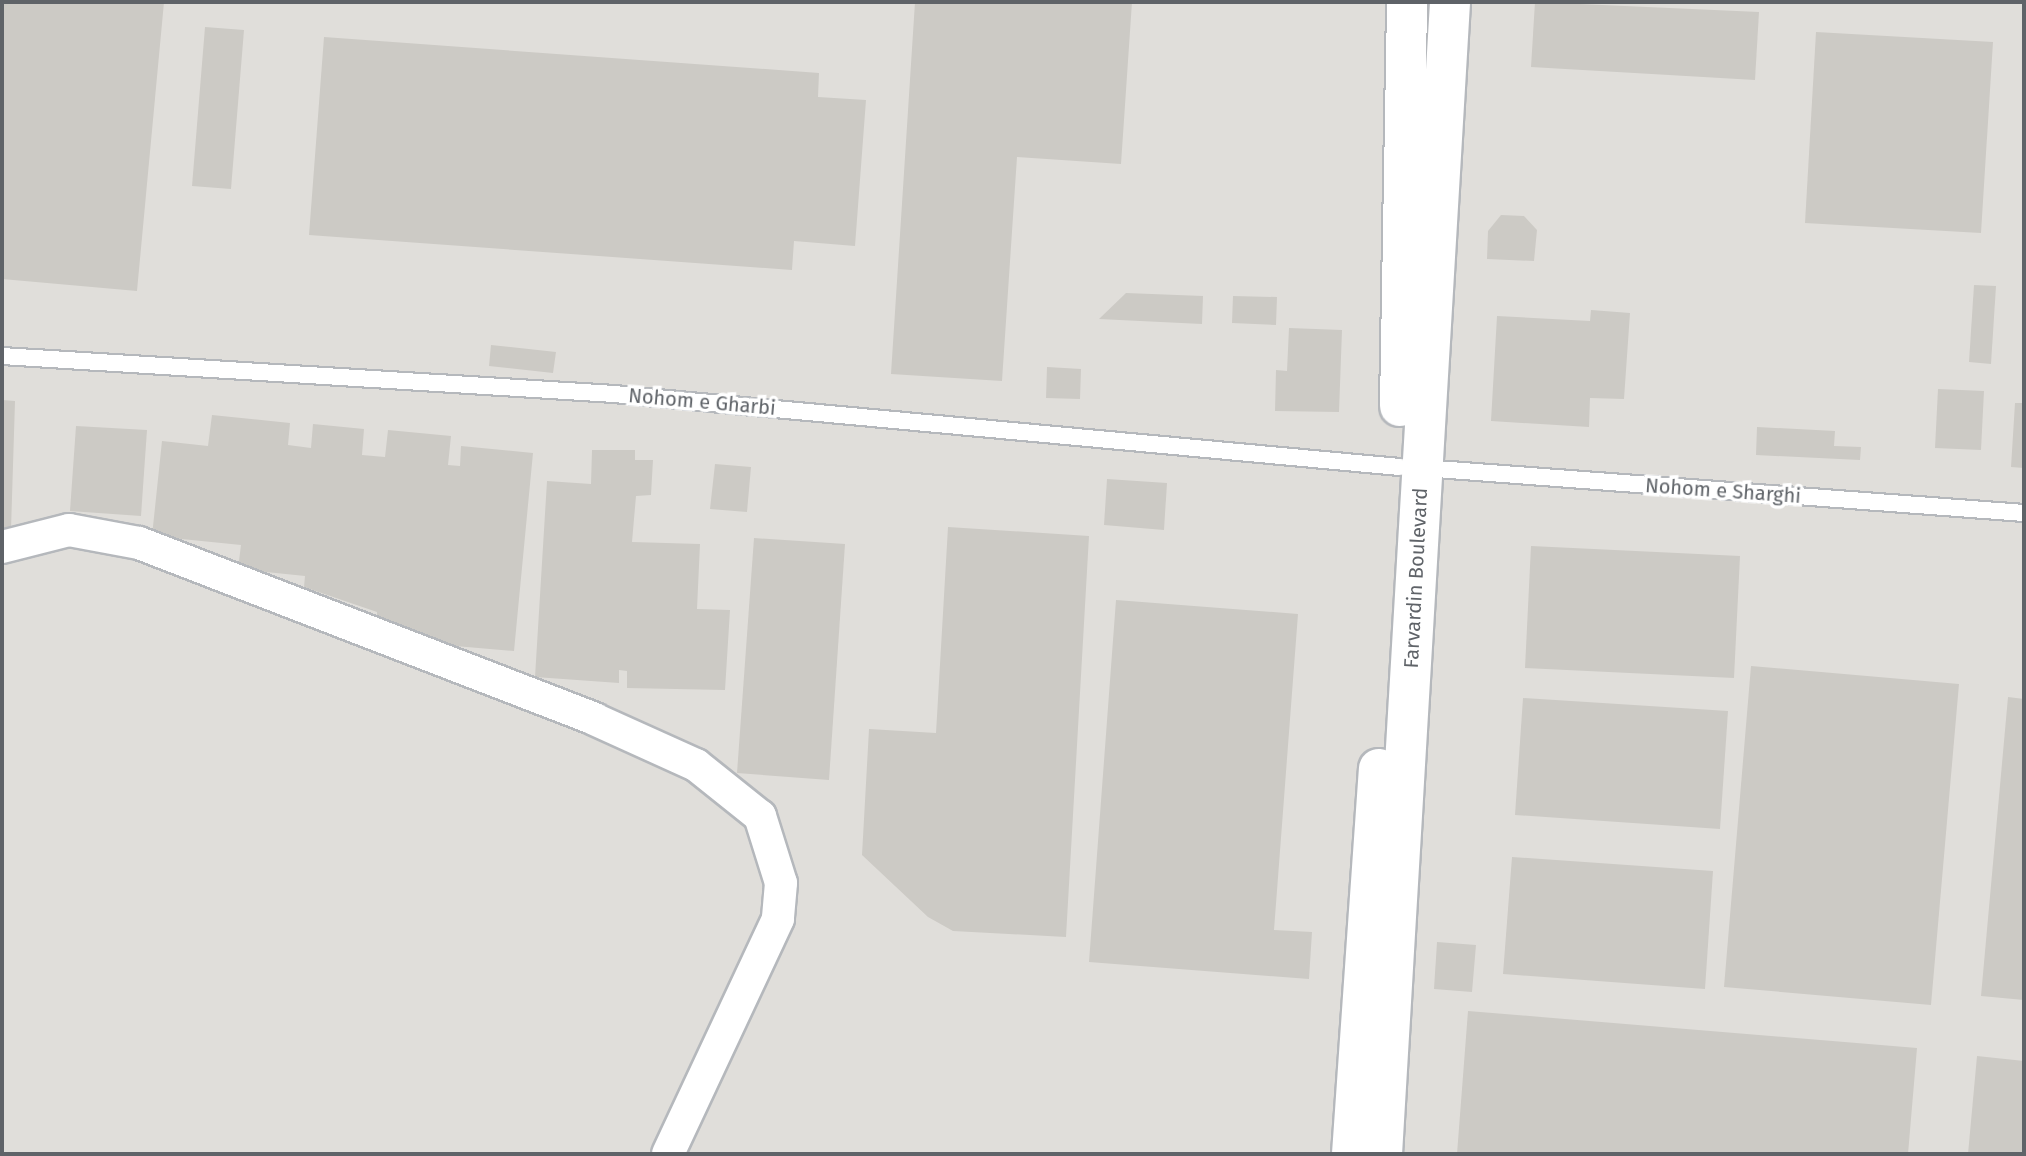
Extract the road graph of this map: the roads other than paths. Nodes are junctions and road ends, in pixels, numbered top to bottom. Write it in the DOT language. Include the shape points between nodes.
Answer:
graph roads {
  1 [pos="1407,2"];
  2 [pos="1450,2"];
  3 [pos="2,356"];
  4 [pos="1411,468"];
  5 [pos="2024,513"];
  6 [pos="2,547"];
  7 [pos="668,1154"];
  8 [pos="1352,1154"];
  9 [pos="1382,1154"];
  1 -- 4 [label="street, Farvardin Boulevard"];
  2 -- 4 [label="street, Farvardin Boulevard"];
  3 -- 4 [label="lane, Nohom e Gharbi" via="614,394"];
  4 -- 5 [label="lane, Nohom e Sharghi"];
  4 -- 8 [label="street, Farvardin Boulevard"];
  4 -- 9 [label="street, Farvardin Boulevard"];
  6 -- 7 [label="street" via="69,530 139,543 594,719 696,765 760,816 781,883 778,919"];
}
